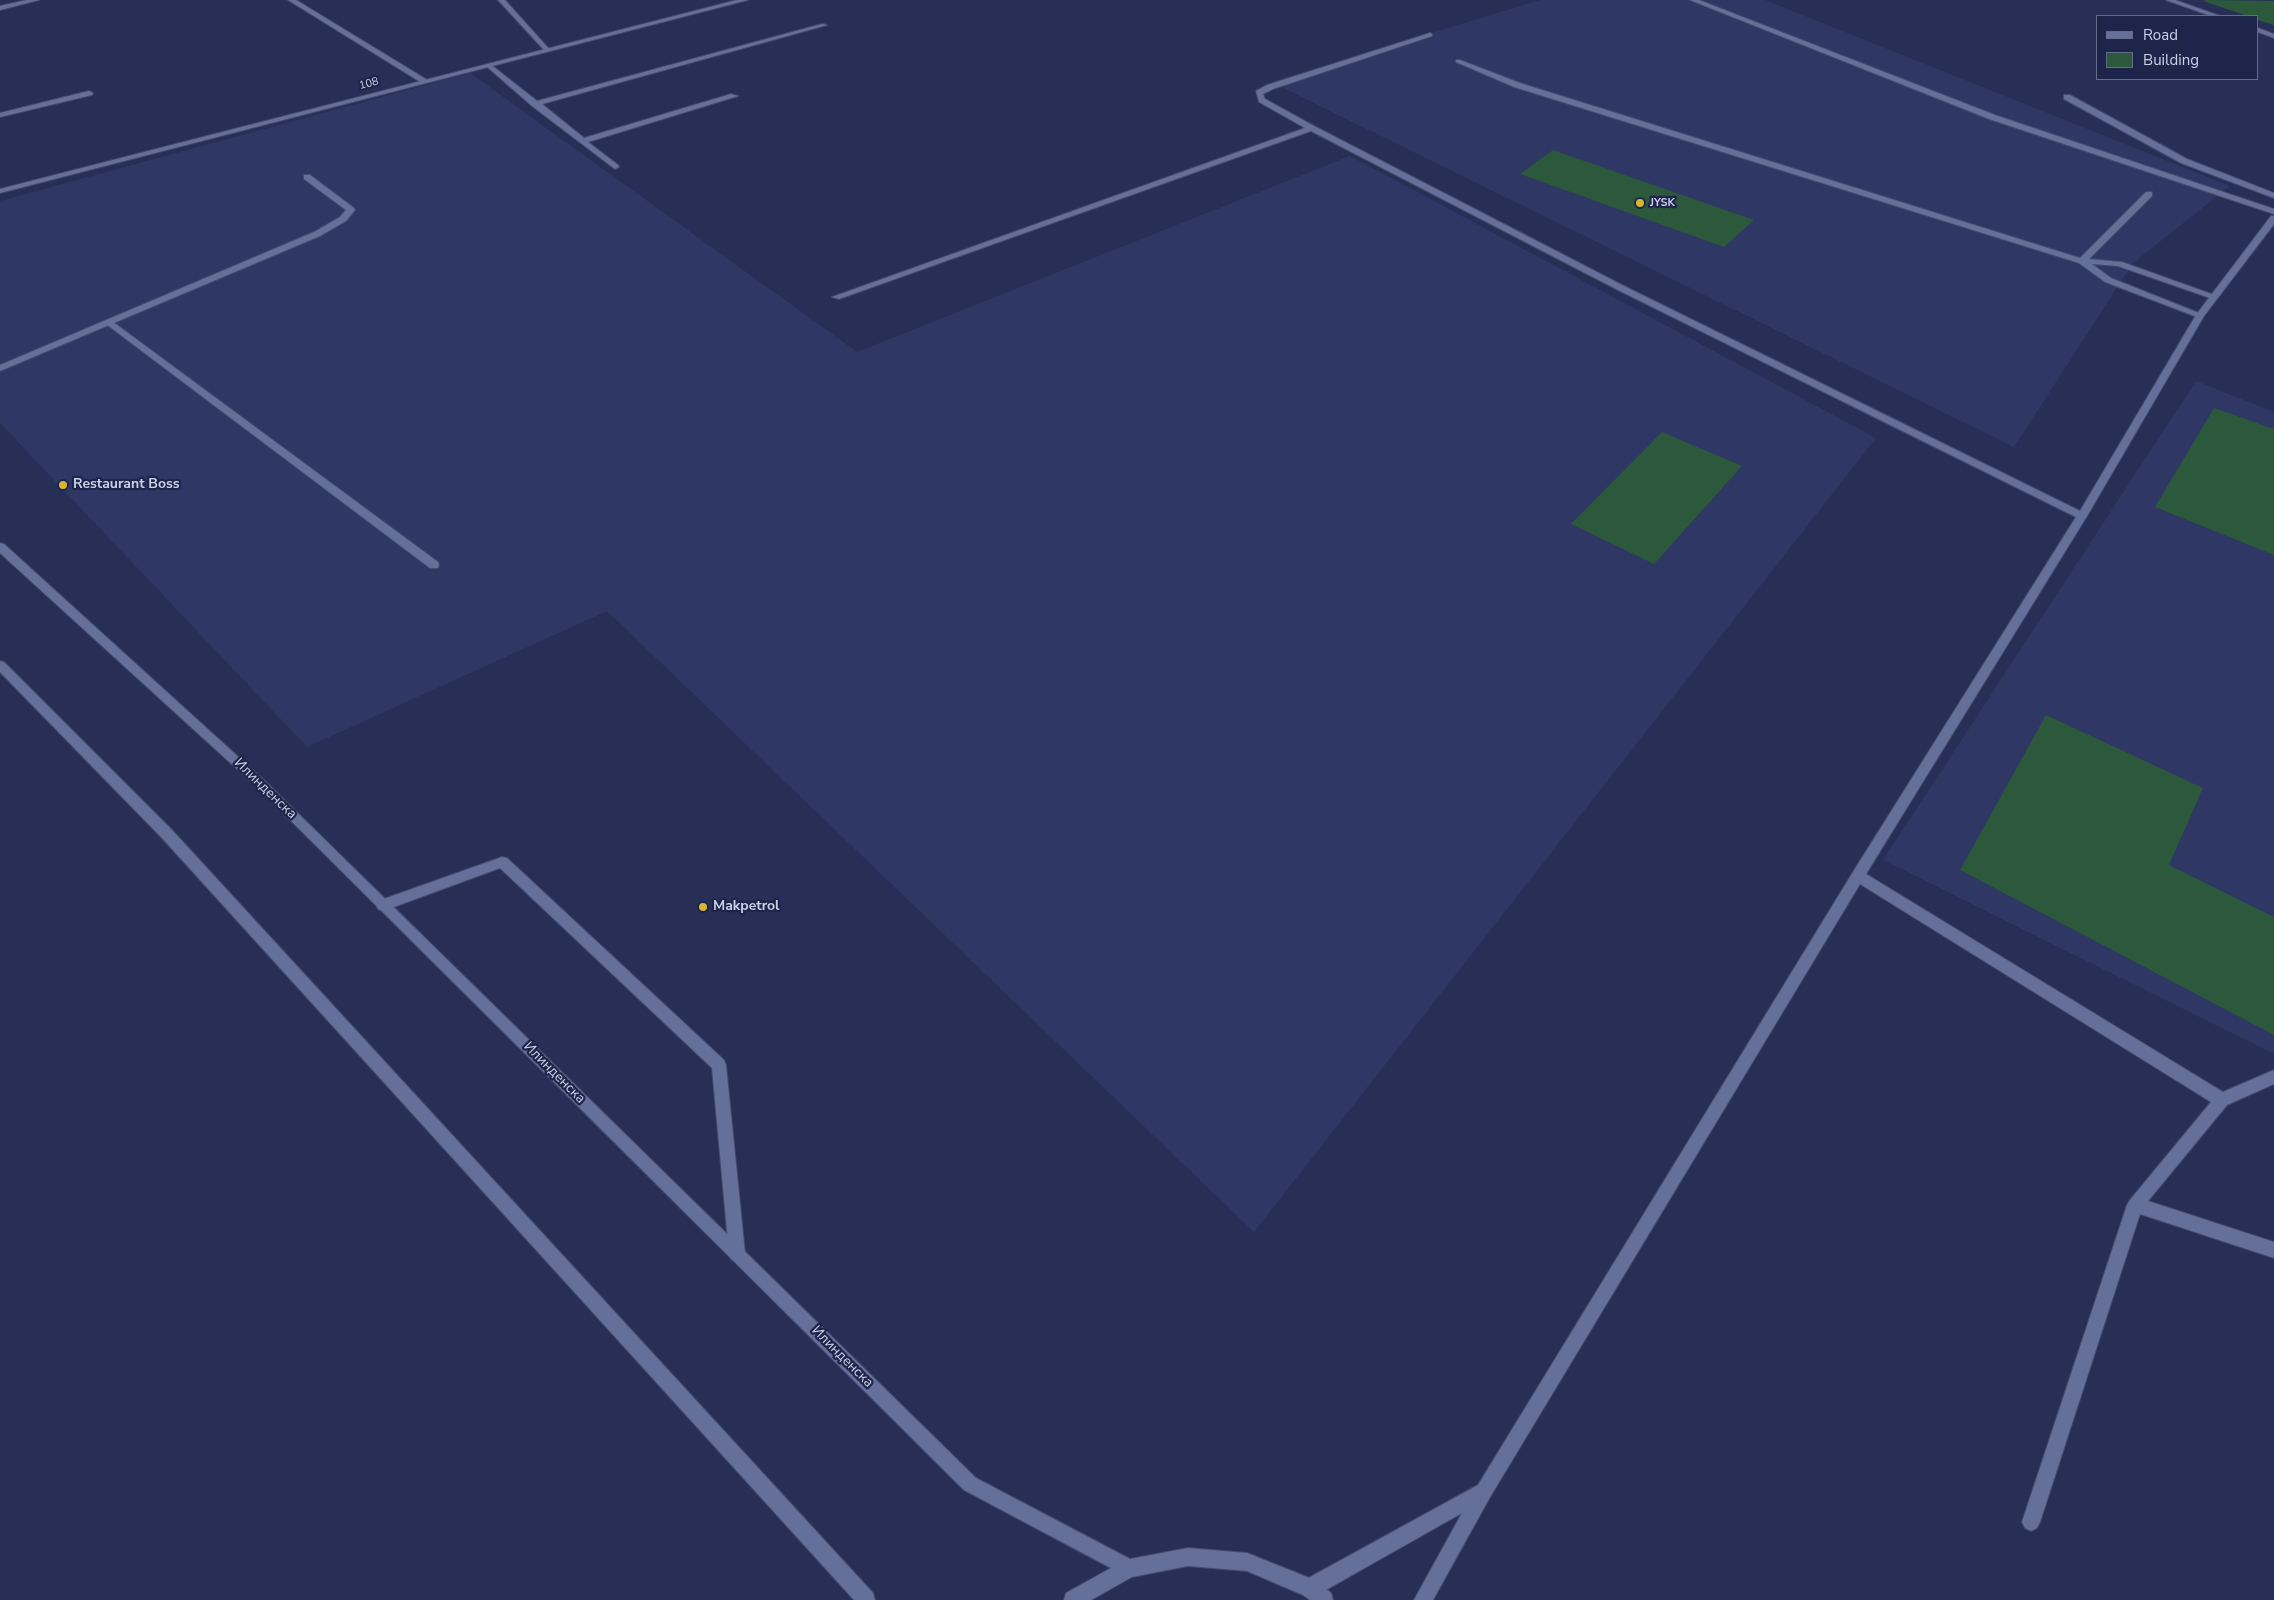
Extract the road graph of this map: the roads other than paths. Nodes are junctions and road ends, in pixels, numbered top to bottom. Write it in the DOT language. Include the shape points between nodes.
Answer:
graph roads {
  1 [pos="36,0"];
  2 [pos="291,0"];
  3 [pos="501,0"];
  4 [pos="745,0"];
  5 [pos="1693,0"];
  6 [pos="2169,0"];
  7 [pos="0,8"];
  8 [pos="2214,15"];
  9 [pos="824,25"];
  10 [pos="2259,30"];
  11 [pos="1430,35"];
  12 [pos="2274,36"];
  13 [pos="547,50"];
  14 [pos="1458,61"];
  15 [pos="488,65"];
  16 [pos="425,81"];
  17 [pos="90,92"];
  18 [pos="734,96"];
  19 [pos="2067,97"];
  20 [pos="535,104"];
  21 [pos="0,115"];
  22 [pos="1311,128"];
  23 [pos="582,141"];
  24 [pos="615,166"];
  25 [pos="307,177"];
  26 [pos="0,191"];
  27 [pos="2149,194"];
  28 [pos="2274,196"];
  29 [pos="2274,212"];
  30 [pos="2274,218"];
  31 [pos="2082,261"];
  32 [pos="2214,296"];
  33 [pos="836,297"];
  34 [pos="2200,315"];
  35 [pos="109,322"];
  36 [pos="0,368"];
  37 [pos="2082,516"];
  38 [pos="0,546"];
  39 [pos="434,565"];
  40 [pos="0,666"];
  41 [pos="1858,876"];
  42 [pos="383,905"];
  43 [pos="2274,1077"];
  44 [pos="2222,1100"];
  45 [pos="2135,1205"];
  46 [pos="2274,1250"];
  47 [pos="737,1253"];
  48 [pos="1484,1491"];
  49 [pos="2031,1522"];
  50 [pos="1129,1568"];
  51 [pos="1310,1588"];
  52 [pos="866,1600"];
  53 [pos="1074,1600"];
  54 [pos="1324,1600"];
  55 [pos="1423,1600"];
  1 -- 7 [label="street"];
  2 -- 16 [label="street"];
  3 -- 13 [label="street"];
  4 -- 13 [label="street, 108"];
  5 -- 29 [label="street" via="1992,117"];
  6 -- 8 [label="street"];
  9 -- 20 [label="street"];
  10 -- 12 [label="street"];
  11 -- 22 [label="street" via="1259,93 1262,100"];
  13 -- 15 [label="street, 108"];
  14 -- 31 [label="street" via="1517,85"];
  15 -- 16 [label="street, 108"];
  15 -- 20 [label="street"];
  16 -- 26 [label="street, 108"];
  17 -- 21 [label="street"];
  18 -- 23 [label="street"];
  19 -- 28 [label="street" via="2184,161"];
  20 -- 23 [label="street"];
  22 -- 33 [label="street"];
  22 -- 37 [label="street" via="1621,288"];
  23 -- 24 [label="street"];
  25 -- 35 [label="street" via="351,210 343,220"];
  27 -- 31 [label="street"];
  30 -- 32 [label="street"];
  31 -- 32 [label="street" via="2120,264"];
  31 -- 34 [label="street" via="2108,280"];
  32 -- 34 [label="street"];
  34 -- 37 [label="street"];
  35 -- 36 [label="street"];
  35 -- 39 [label="street"];
  37 -- 41 [label="street"];
  38 -- 42 [label="street, Илинденска" via="263,786"];
  40 -- 52 [label="street" via="167,834"];
  41 -- 44 [label="street"];
  41 -- 48 [label="street"];
  42 -- 47 [label="street, Илинденска"];
  42 -- 47 [label="street" via="502,862 719,1065"];
  43 -- 44 [label="street"];
  44 -- 45 [label="street"];
  45 -- 46 [label="street"];
  45 -- 49 [label="street"];
  47 -- 50 [label="street, Илинденска" via="970,1484"];
  48 -- 51 [label="street"];
  48 -- 55 [label="street"];
  50 -- 51 [label="street" via="1188,1557 1247,1562"];
  50 -- 53 [label="street"];
  51 -- 54 [label="street"];
}
